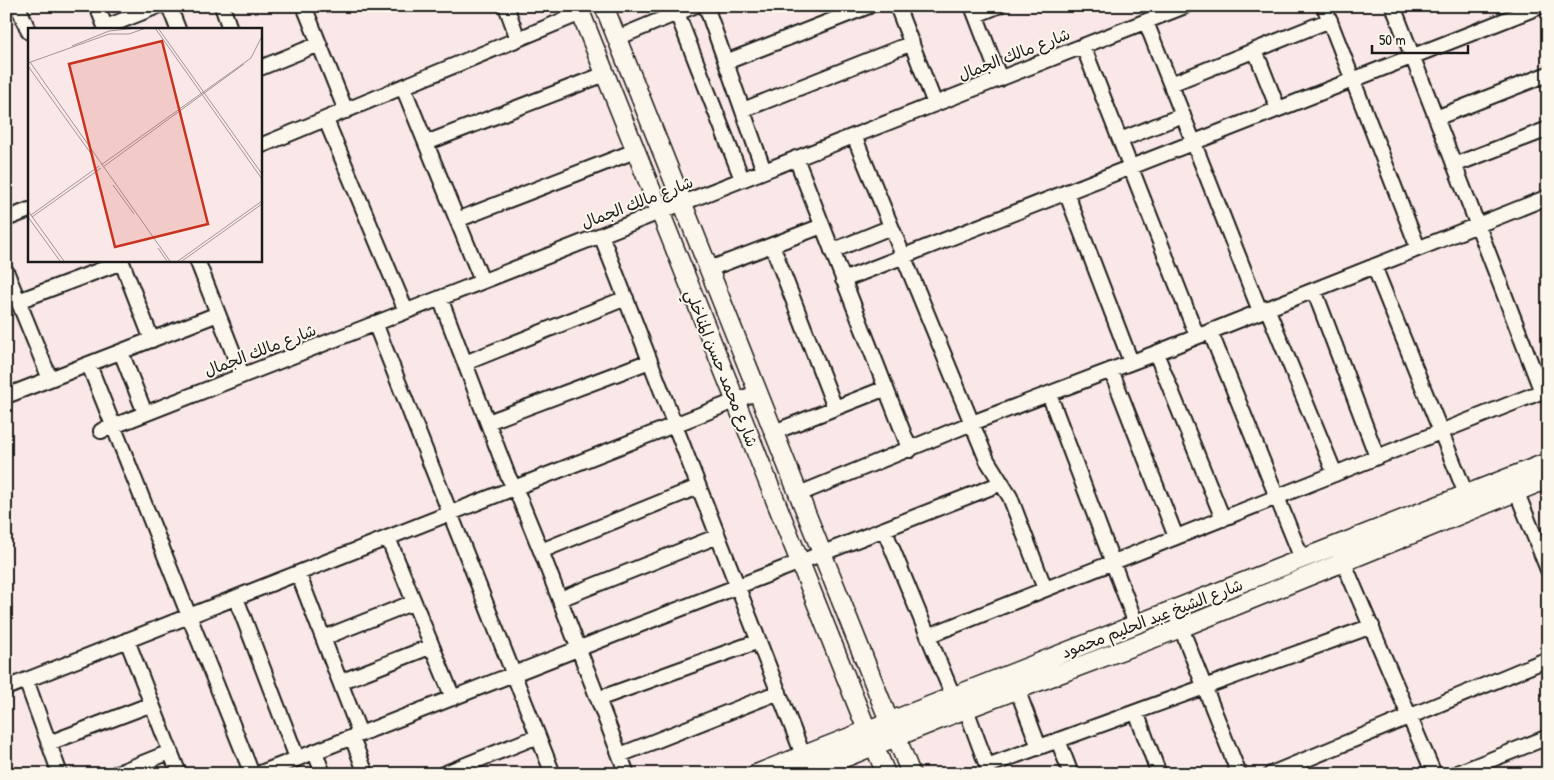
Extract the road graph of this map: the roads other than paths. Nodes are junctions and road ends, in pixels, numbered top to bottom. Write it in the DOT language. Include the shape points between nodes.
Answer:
graph roads {
  1 [pos="18,6"];
  2 [pos="97,6"];
  3 [pos="158,6"];
  4 [pos="169,6"];
  5 [pos="222,6"];
  6 [pos="304,6"];
  7 [pos="506,6"];
  8 [pos="604,6"];
  9 [pos="694,6"];
  10 [pos="706,6"];
  11 [pos="868,6"];
  12 [pos="898,6"];
  13 [pos="998,6"];
  14 [pos="1185,6"];
  15 [pos="1324,6"];
  16 [pos="1393,6"];
  17 [pos="1541,6"];
  18 [pos="580,10"];
  19 [pos="974,11"];
  20 [pos="1160,11"];
  21 [pos="677,13"];
  22 [pos="1330,20"];
  23 [pos="1146,22"];
  24 [pos="106,28"];
  25 [pos="178,28"];
  26 [pos="230,28"];
  27 [pos="28,30"];
  28 [pos="616,38"];
  29 [pos="518,39"];
  30 [pos="912,43"];
  31 [pos="319,44"];
  32 [pos="1082,46"];
  33 [pos="1255,50"];
  34 [pos="1412,57"];
  35 [pos="726,62"];
  36 [pos="261,68"];
  37 [pos="605,74"];
  38 [pos="1548,74"];
  39 [pos="1000,79"];
  40 [pos="1353,80"];
  41 [pos="1170,84"];
  42 [pos="403,87"];
  43 [pos="935,104"];
  44 [pos="1278,109"];
  45 [pos="743,110"];
  46 [pos="346,111"];
  47 [pos="1183,115"];
  48 [pos="1436,118"];
  49 [pos="326,120"];
  50 [pos="1548,129"];
  51 [pos="854,136"];
  52 [pos="1120,140"];
  53 [pos="426,142"];
  54 [pos="1194,142"];
  55 [pos="261,146"];
  56 [pos="635,151"];
  57 [pos="796,158"];
  58 [pos="1454,165"];
  59 [pos="1131,167"];
  60 [pos="764,171"];
  61 [pos="742,179"];
  62 [pos="1066,192"];
  63 [pos="1547,199"];
  64 [pos="682,202"];
  65 [pos="28,210"];
  66 [pos="660,212"];
  67 [pos="6,219"];
  68 [pos="457,220"];
  69 [pos="1478,225"];
  70 [pos="822,226"];
  71 [pos="891,228"];
  72 [pos="601,235"];
  73 [pos="772,245"];
  74 [pos="1418,248"];
  75 [pos="832,251"];
  76 [pos="903,256"];
  77 [pos="122,261"];
  78 [pos="197,261"];
  79 [pos="1374,266"];
  80 [pos="709,269"];
  81 [pos="6,271"];
  82 [pos="843,280"];
  83 [pos="482,281"];
  84 [pos="1314,290"];
  85 [pos="440,298"];
  86 [pos="626,298"];
  87 [pos="18,300"];
  88 [pos="1264,310"];
  89 [pos="406,311"];
  90 [pos="218,314"];
  91 [pos="375,323"];
  92 [pos="1204,333"];
  93 [pos="152,340"];
  94 [pos="121,352"];
  95 [pos="1156,353"];
  96 [pos="650,361"];
  97 [pos="1131,362"];
  98 [pos="465,363"];
  99 [pos="89,365"];
  100 [pos="1111,370"];
  101 [pos="242,375"];
  102 [pos="50,379"];
  103 [pos="886,388"];
  104 [pos="1545,390"];
  105 [pos="758,392"];
  106 [pos="1049,394"];
  107 [pos="6,396"];
  108 [pos="735,401"];
  109 [pos="835,408"];
  110 [pos="145,414"];
  111 [pos="488,422"];
  112 [pos="972,423"];
  113 [pos="674,425"];
  114 [pos="107,428"];
  115 [pos="774,432"];
  116 [pos="1441,432"];
  117 [pos="910,450"];
  118 [pos="1377,457"];
  119 [pos="1548,462"];
  120 [pos="1335,474"];
  121 [pos="1548,479"];
  122 [pos="1002,483"];
  123 [pos="1514,484"];
  124 [pos="698,487"];
  125 [pos="515,488"];
  126 [pos="799,494"];
  127 [pos="1466,494"];
  128 [pos="1277,497"];
  129 [pos="450,513"];
  130 [pos="1223,519"];
  131 [pos="884,529"];
  132 [pos="718,536"];
  133 [pos="1176,537"];
  134 [pos="388,538"];
  135 [pos="1336,546"];
  136 [pos="541,551"];
  137 [pos="822,553"];
  138 [pos="1302,559"];
  139 [pos="800,562"];
  140 [pos="1113,562"];
  141 [pos="1343,562"];
  142 [pos="1548,570"];
  143 [pos="298,573"];
  144 [pos="738,586"];
  145 [pos="1045,589"];
  146 [pos="236,598"];
  147 [pos="560,599"];
  148 [pos="414,602"];
  149 [pos="1174,610"];
  150 [pos="189,616"];
  151 [pos="1136,624"];
  152 [pos="1372,626"];
  153 [pos="1181,628"];
  154 [pos="928,636"];
  155 [pos="323,638"];
  156 [pos="127,640"];
  157 [pos="759,642"];
  158 [pos="432,646"];
  159 [pos="579,648"];
  160 [pos="1548,659"];
  161 [pos="514,674"];
  162 [pos="26,680"];
  163 [pos="340,682"];
  164 [pos="1205,687"];
  165 [pos="6,688"];
  166 [pos="1018,690"];
  167 [pos="779,692"];
  168 [pos="953,696"];
  169 [pos="453,698"];
  170 [pos="598,699"];
  171 [pos="152,704"];
  172 [pos="966,709"];
  173 [pos="1136,712"];
  174 [pos="1410,716"];
  175 [pos="893,729"];
  176 [pos="356,736"];
  177 [pos="538,736"];
  178 [pos="1548,737"];
  179 [pos="871,738"];
  180 [pos="1058,740"];
  181 [pos="49,743"];
  182 [pos="1039,747"];
  183 [pos="170,752"];
  184 [pos="315,752"];
  185 [pos="620,755"];
  186 [pos="803,755"];
  187 [pos="298,758"];
  188 [pos="989,770"];
  189 [pos="60,774"];
  190 [pos="115,774"];
  191 [pos="179,774"];
  192 [pos="252,774"];
  193 [pos="258,774"];
  194 [pos="324,774"];
  195 [pos="366,774"];
  196 [pos="444,774"];
  197 [pos="553,774"];
  198 [pos="627,774"];
  199 [pos="756,774"];
  200 [pos="804,774"];
  201 [pos="886,774"];
  202 [pos="911,774"];
  203 [pos="1071,774"];
  204 [pos="1158,774"];
  205 [pos="1238,774"];
  206 [pos="1271,774"];
  207 [pos="1434,774"];
  208 [pos="1455,774"];
  1 -- 27 [label="street"];
  2 -- 24 [label="street"];
  3 -- 24 [label="street"];
  4 -- 25 [label="street"];
  5 -- 26 [label="street"];
  6 -- 31 [label="street"];
  7 -- 29 [label="street"];
  8 -- 28 [label="street, شارع محمد حسن المناخلي"];
  9 -- 21 [label="street"];
  10 -- 35 [label="street"];
  11 -- 35 [label="street"];
  12 -- 30 [label="street"];
  13 -- 19 [label="street"];
  14 -- 20 [label="street, شارع مالك الجمال"];
  15 -- 22 [label="street"];
  16 -- 34 [label="street"];
  17 -- 34 [label="street"];
  18 -- 29 [label="street"];
  18 -- 37 [label="street, شارع محمد حسن المناخلي"];
  19 -- 39 [label="street"];
  20 -- 23 [label="street, شارع مالك الجمال"];
  21 -- 28 [label="street"];
  21 -- 61 [label="street"];
  22 -- 33 [label="street"];
  22 -- 40 [label="street"];
  23 -- 32 [label="street, شارع مالك الجمال"];
  23 -- 41 [label="street"];
  28 -- 64 [label="street, شارع محمد حسن المناخلي"];
  29 -- 42 [label="street"];
  30 -- 43 [label="street"];
  30 -- 45 [label="street"];
  31 -- 36 [label="street"];
  31 -- 46 [label="street"];
  32 -- 39 [label="street, شارع مالك الجمال"];
  32 -- 52 [label="street"];
  33 -- 41 [label="street"];
  33 -- 44 [label="street"];
  34 -- 40 [label="street"];
  34 -- 48 [label="street"];
  35 -- 45 [label="street"];
  37 -- 53 [label="street"];
  37 -- 56 [label="street, شارع محمد حسن المناخلي"];
  38 -- 48 [label="street"];
  39 -- 43 [label="street, شارع مالك الجمال"];
  40 -- 44 [label="street"];
  40 -- 74 [label="street"];
  41 -- 47 [label="street"];
  42 -- 46 [label="street"];
  42 -- 53 [label="street"];
  43 -- 51 [label="street, شارع مالك الجمال"];
  44 -- 54 [label="street"];
  45 -- 60 [label="street"];
  46 -- 49 [label="street"];
  47 -- 52 [label="street"];
  47 -- 54 [label="street"];
  48 -- 58 [label="street"];
  49 -- 55 [label="street"];
  49 -- 89 [label="street"];
  50 -- 58 [label="street"];
  51 -- 57 [label="street, شارع مالك الجمال"];
  51 -- 71 [label="street"];
  52 -- 59 [label="street"];
  53 -- 68 [label="street"];
  54 -- 59 [label="street"];
  54 -- 88 [label="street"];
  56 -- 66 [label="street, شارع محمد حسن المناخلي"];
  56 -- 68 [label="street"];
  57 -- 60 [label="street, شارع مالك الجمال"];
  57 -- 70 [label="street"];
  58 -- 69 [label="street"];
  59 -- 62 [label="street"];
  59 -- 92 [label="street"];
  60 -- 61 [label="street, شارع مالك الجمال"];
  61 -- 64 [label="street, شارع مالك الجمال"];
  62 -- 76 [label="street"];
  62 -- 97 [label="street"];
  63 -- 69 [label="street"];
  64 -- 66 [label="street, شارع مالك الجمال"];
  64 -- 80 [label="street, شارع محمد حسن المناخلي"];
  65 -- 67 [label="street"];
  66 -- 72 [label="street, شارع مالك الجمال"];
  66 -- 108 [label="street, شارع محمد حسن المناخلي"];
  68 -- 83 [label="street"];
  69 -- 74 [label="street"];
  69 -- 104 [label="street"];
  70 -- 73 [label="street"];
  70 -- 75 [label="street"];
  71 -- 75 [label="street"];
  71 -- 76 [label="street"];
  72 -- 83 [label="street, شارع مالك الجمال"];
  72 -- 86 [label="street"];
  73 -- 80 [label="street"];
  73 -- 109 [label="street"];
  74 -- 79 [label="street"];
  75 -- 82 [label="street"];
  76 -- 82 [label="street"];
  76 -- 112 [label="street"];
  77 -- 87 [label="street"];
  77 -- 93 [label="street"];
  78 -- 90 [label="street"];
  79 -- 84 [label="street"];
  79 -- 116 [label="street"];
  80 -- 105 [label="street, شارع محمد حسن المناخلي"];
  81 -- 87 [label="street"];
  82 -- 103 [label="street"];
  83 -- 85 [label="street, شارع مالك الجمال"];
  84 -- 88 [label="street"];
  84 -- 118 [label="street"];
  85 -- 89 [label="street, شارع مالك الجمال"];
  85 -- 98 [label="street"];
  86 -- 96 [label="street"];
  86 -- 98 [label="street"];
  87 -- 102 [label="street"];
  88 -- 92 [label="street"];
  88 -- 120 [label="street"];
  89 -- 91 [label="street, شارع مالك الجمال"];
  90 -- 93 [label="street"];
  90 -- 101 [label="street"];
  91 -- 101 [label="street, شارع مالك الجمال"];
  91 -- 129 [label="street"];
  92 -- 95 [label="street"];
  92 -- 128 [label="street"];
  93 -- 94 [label="street"];
  94 -- 99 [label="street"];
  94 -- 110 [label="street"];
  95 -- 97 [label="street"];
  95 -- 130 [label="street"];
  96 -- 111 [label="street"];
  96 -- 113 [label="street"];
  97 -- 100 [label="street"];
  98 -- 111 [label="street"];
  99 -- 102 [label="street"];
  99 -- 114 [label="street"];
  100 -- 106 [label="street"];
  100 -- 133 [label="street"];
  101 -- 110 [label="street, شارع مالك الجمال"];
  102 -- 107 [label="street"];
  103 -- 109 [label="street"];
  103 -- 117 [label="street"];
  104 -- 116 [label="street"];
  105 -- 108 [label="street"];
  105 -- 115 [label="street, شارع محمد حسن المناخلي"];
  106 -- 112 [label="street"];
  106 -- 140 [label="street"];
  108 -- 113 [label="street"];
  108 -- 139 [label="street, شارع محمد حسن المناخلي"];
  109 -- 115 [label="street"];
  110 -- 114 [label="street, شارع مالك الجمال"];
  111 -- 125 [label="street"];
  112 -- 117 [label="street"];
  112 -- 122 [label="street" via="990,467"];
  113 -- 124 [label="street"];
  113 -- 125 [label="street"];
  114 -- 150 [label="street"];
  115 -- 126 [label="street, شارع محمد حسن المناخلي"];
  116 -- 118 [label="street"];
  116 -- 127 [label="street"];
  117 -- 126 [label="street"];
  118 -- 120 [label="street"];
  119 -- 123 [label="street, شارع الشيخ عبد الحليم محمود"];
  120 -- 128 [label="street"];
  121 -- 123 [label="street, شارع الشيخ عبد الحليم محمود"];
  122 -- 131 [label="street"];
  122 -- 145 [label="street"];
  123 -- 127 [label="street, شارع الشيخ عبد الحليم محمود"];
  123 -- 141 [label="street, شارع الشيخ عبد الحليم محمود"];
  123 -- 142 [label="street"];
  124 -- 132 [label="street"];
  124 -- 136 [label="street"];
  125 -- 129 [label="street"];
  125 -- 136 [label="street"];
  126 -- 137 [label="street, شارع محمد حسن المناخلي"];
  127 -- 135 [label="street, شارع الشيخ عبد الحليم محمود"];
  128 -- 130 [label="street"];
  128 -- 138 [label="street"];
  129 -- 134 [label="street"];
  129 -- 161 [label="street"];
  130 -- 133 [label="street"];
  131 -- 137 [label="street"];
  131 -- 154 [label="street"];
  132 -- 144 [label="street"];
  132 -- 147 [label="street"];
  133 -- 140 [label="street"];
  134 -- 143 [label="street"];
  134 -- 148 [label="street"];
  135 -- 138 [label="street, شارع الشيخ عبد الحليم محمود"];
  135 -- 141 [label="street"];
  136 -- 147 [label="street"];
  137 -- 139 [label="street"];
  137 -- 175 [label="street, شارع محمد حسن المناخلي"];
  138 -- 149 [label="street, شارع الشيخ عبد الحليم محمود"];
  139 -- 144 [label="street"];
  139 -- 179 [label="street, شارع محمد حسن المناخلي"];
  140 -- 145 [label="street"];
  140 -- 151 [label="street"];
  141 -- 152 [label="street"];
  141 -- 153 [label="street, شارع الشيخ عبد الحليم محمود"];
  143 -- 146 [label="street"];
  143 -- 155 [label="street"];
  144 -- 157 [label="street"];
  144 -- 159 [label="street"];
  145 -- 154 [label="street"];
  146 -- 150 [label="street"];
  146 -- 187 [label="street"];
  147 -- 159 [label="street"];
  148 -- 155 [label="street"];
  148 -- 158 [label="street"];
  149 -- 151 [label="street, شارع الشيخ عبد الحليم محمود"];
  149 -- 153 [label="street"];
  150 -- 156 [label="street"];
  150 -- 192 [label="street"];
  151 -- 168 [label="street, شارع الشيخ عبد الحليم محمود"];
  152 -- 164 [label="street"];
  152 -- 174 [label="street"];
  153 -- 164 [label="street"];
  153 -- 166 [label="street, شارع الشيخ عبد الحليم محمود"];
  154 -- 168 [label="street"];
  155 -- 163 [label="street"];
  156 -- 162 [label="street"];
  156 -- 171 [label="street"];
  157 -- 167 [label="street"];
  157 -- 170 [label="street"];
  158 -- 163 [label="street"];
  158 -- 169 [label="street"];
  159 -- 161 [label="street"];
  159 -- 170 [label="street"];
  160 -- 174 [label="street"];
  161 -- 169 [label="street"];
  161 -- 177 [label="street"];
  162 -- 165 [label="street"];
  162 -- 181 [label="street"];
  163 -- 176 [label="street"];
  164 -- 173 [label="street"];
  164 -- 205 [label="street"];
  166 -- 172 [label="street, شارع الشيخ عبد الحليم محمود"];
  166 -- 182 [label="street"];
  167 -- 185 [label="street"];
  167 -- 186 [label="street"];
  168 -- 175 [label="street, شارع الشيخ عبد الحليم محمود"];
  169 -- 176 [label="street"];
  170 -- 185 [label="street"];
  171 -- 181 [label="street"];
  171 -- 183 [label="street"];
  172 -- 175 [label="street, شارع الشيخ عبد الحليم محمود"];
  172 -- 188 [label="street"];
  173 -- 180 [label="street"];
  173 -- 204 [label="street"];
  174 -- 206 [label="street"];
  174 -- 207 [label="street"];
  175 -- 179 [label="street, شارع الشيخ عبد الحليم محمود"];
  175 -- 202 [label="street, شارع محمد حسن المناخلي"];
  176 -- 184 [label="street"];
  176 -- 195 [label="street"];
  177 -- 196 [label="street"];
  177 -- 197 [label="street"];
  178 -- 208 [label="street"];
  179 -- 186 [label="street, شارع الشيخ عبد الحليم محمود"];
  179 -- 200 [label="street, شارع الشيخ عبد الحليم محمود"];
  179 -- 201 [label="street, شارع محمد حسن المناخلي"];
  180 -- 182 [label="street"];
  180 -- 203 [label="street"];
  181 -- 189 [label="street"];
  182 -- 188 [label="street"];
  183 -- 190 [label="street"];
  183 -- 191 [label="street"];
  184 -- 187 [label="street"];
  184 -- 194 [label="street"];
  185 -- 198 [label="street"];
  186 -- 199 [label="street, شارع الشيخ عبد الحليم محمود"];
  187 -- 193 [label="street"];
}
